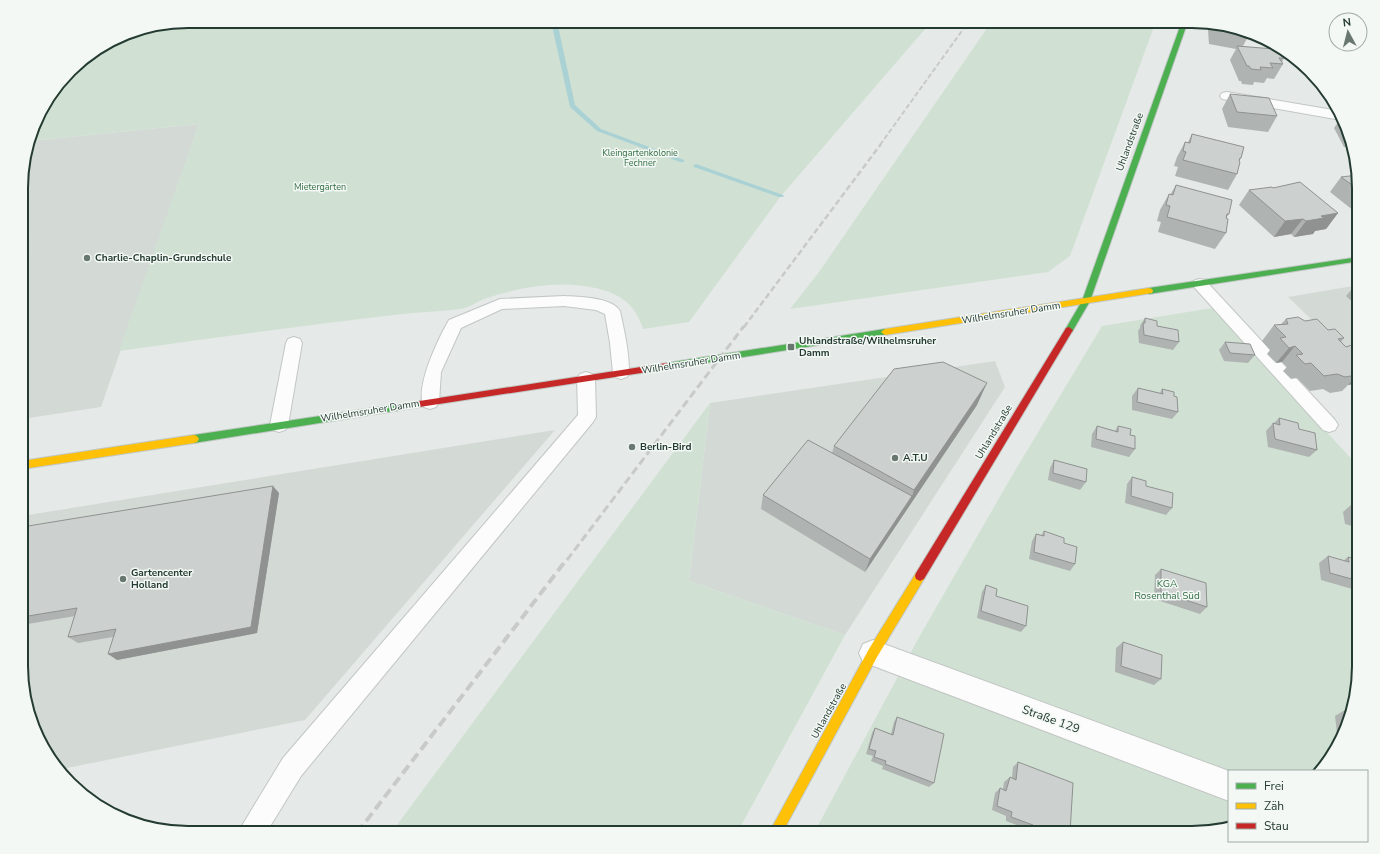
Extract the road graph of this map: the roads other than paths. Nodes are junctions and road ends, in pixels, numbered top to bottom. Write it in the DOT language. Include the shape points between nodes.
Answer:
graph roads {
  1 [pos="1183,28"];
  2 [pos="1227,96"];
  3 [pos="1335,115"];
  4 [pos="1352,260"];
  5 [pos="1200,284"];
  6 [pos="1086,301"];
  7 [pos="294,343"];
  8 [pos="621,373"];
  9 [pos="586,378"];
  10 [pos="430,402"];
  11 [pos="279,425"];
  12 [pos="1329,425"];
  13 [pos="28,464"];
  14 [pos="873,653"];
  15 [pos="1228,786"];
  16 [pos="256,826"];
  17 [pos="779,826"];
  1 -- 6 [label="main road, Uhlandstraße"];
  2 -- 3 [label="street"];
  4 -- 5 [label="main road, Wilhelmsruher Damm"];
  5 -- 6 [label="main road, Wilhelmsruher Damm"];
  5 -- 12 [label="lane"];
  6 -- 8 [label="main road, Wilhelmsruher Damm"];
  6 -- 14 [label="main road, Uhlandstraße"];
  7 -- 11 [label="lane"];
  8 -- 9 [label="main road, Wilhelmsruher Damm"];
  8 -- 10 [label="lane" via="612,311 599,305 564,301 500,304 455,324 433,372"];
  9 -- 10 [label="main road, Wilhelmsruher Damm"];
  9 -- 16 [label="lane" via="587,417 292,767"];
  10 -- 11 [label="main road, Wilhelmsruher Damm"];
  11 -- 13 [label="main road, Wilhelmsruher Damm"];
  14 -- 15 [label="street, Straße 129"];
  14 -- 17 [label="main road, Uhlandstraße"];
}
